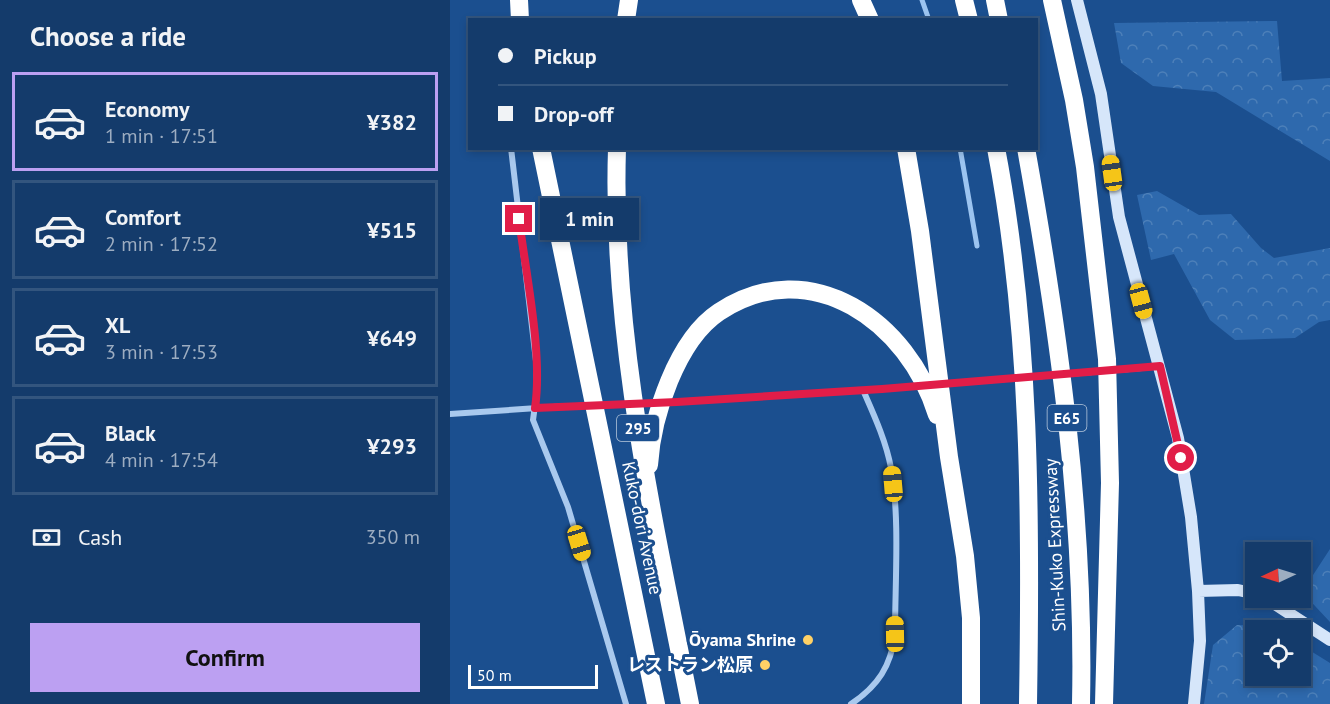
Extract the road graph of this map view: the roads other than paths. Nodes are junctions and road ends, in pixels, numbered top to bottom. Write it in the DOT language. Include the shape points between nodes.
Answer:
graph roads {
  1 [pos="519,0"];
  2 [pos="629,0"];
  3 [pos="861,0"];
  4 [pos="964,0"];
  5 [pos="995,0"];
  6 [pos="1041,0"];
  7 [pos="1052,0"];
  8 [pos="1077,0"];
  9 [pos="520,18"];
  10 [pos="626,18"];
  11 [pos="869,18"];
  12 [pos="968,18"];
  13 [pos="999,18"];
  14 [pos="1074,100"];
  15 [pos="511,150"];
  16 [pos="542,150"];
  17 [pos="617,150"];
  18 [pos="906,150"];
  19 [pos="996,150"];
  20 [pos="1026,150"];
  21 [pos="1160,366"];
  22 [pos="863,390"];
  23 [pos="535,408"];
  24 [pos="450,414"];
  25 [pos="949,457"];
  26 [pos="648,493"];
  27 [pos="1198,591"];
  28 [pos="1245,592"];
  29 [pos="1281,608"];
  30 [pos="1330,640"];
  31 [pos="626,704"];
  32 [pos="656,704"];
  33 [pos="690,704"];
  34 [pos="851,704"];
  35 [pos="971,704"];
  36 [pos="1028,704"];
  37 [pos="1082,704"];
  38 [pos="1104,704"];
  39 [pos="1194,704"];
  1 -- 9 [label="highway"];
  2 -- 10 [label="highway"];
  3 -- 11 [label="highway"];
  4 -- 12 [label="highway"];
  5 -- 13 [label="highway"];
  6 -- 14 [label="highway"];
  7 -- 14 [label="highway"];
  8 -- 21 [label="street" via="1101,94 1119,217"];
  14 -- 38 [label="highway" via="1101,299 1110,423"];
  15 -- 23 [label="street" via="536,361"];
  16 -- 32 [label="highway, Kuko-dori Avenue / 295"];
  17 -- 26 [label="highway, Kuko-dori Avenue / 295" via="618,243 628,366"];
  18 -- 25 [label="highway"];
  19 -- 36 [label="highway, E65" via="1020,317 1028,514"];
  20 -- 37 [label="highway, E65" via="1072,463 1082,603"];
  21 -- 22 [label="street, bridge"];
  21 -- 27 [label="street" via="1178,438"];
  22 -- 23 [label="street, bridge"];
  22 -- 34 [label="street" via="882,434 891,468 895,634 893,654 885,672"];
  23 -- 24 [label="street"];
  23 -- 31 [label="street" via="533,420 568,507"];
  25 -- 26 [label="highway" via="919,374 887,331 845,301 820,292 775,291 747,298 718,312 690,341 665,393 650,453"];
  25 -- 35 [label="highway" via="969,588"];
  26 -- 33 [label="highway, Kuko-dori Avenue / 295"];
  27 -- 28 [label="street"];
  27 -- 39 [label="street" via="1200,641"];
  29 -- 30 [label="street"];
}
